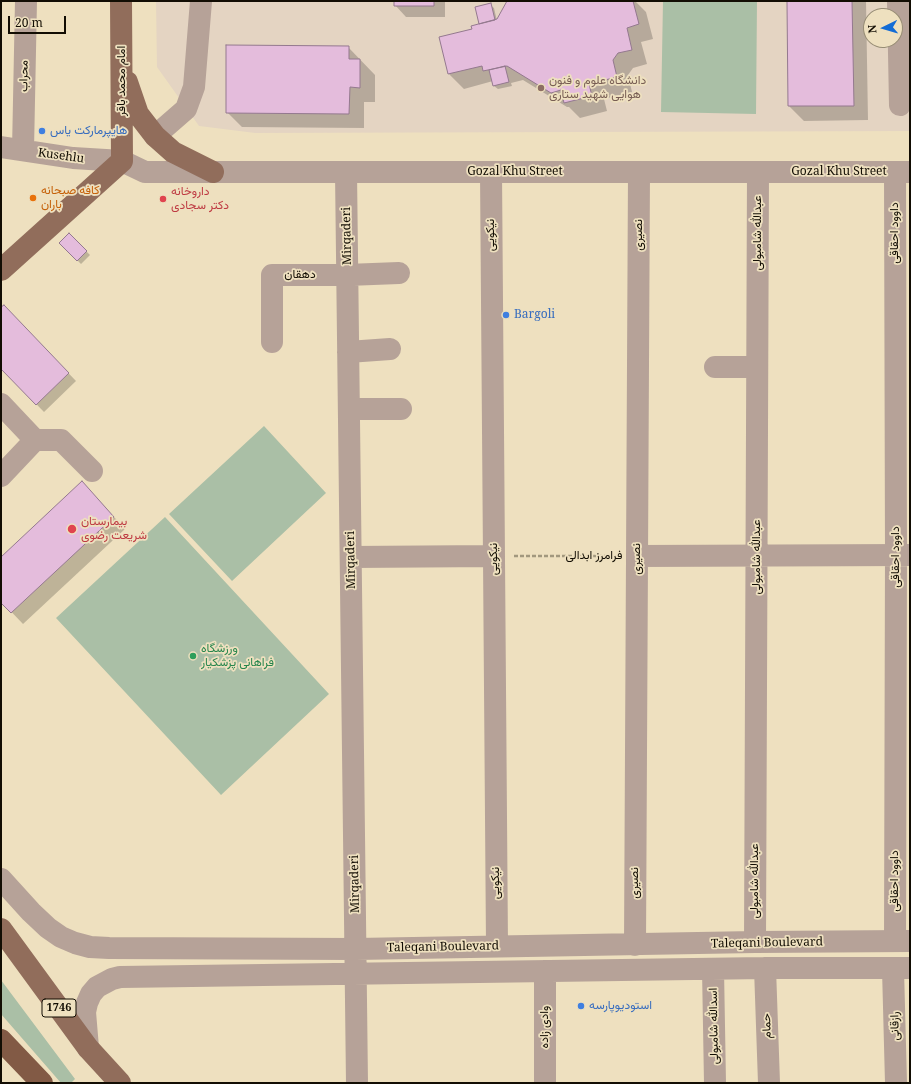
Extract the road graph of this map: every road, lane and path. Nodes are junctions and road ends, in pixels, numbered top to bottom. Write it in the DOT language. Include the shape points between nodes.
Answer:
graph roads {
  1 [pos="26,1"];
  2 [pos="121,1"];
  3 [pos="201,1"];
  4 [pos="898,1"];
  5 [pos="122,66"];
  6 [pos="900,105"];
  7 [pos="155,136"];
  8 [pos="1,147"];
  9 [pos="23,150"];
  10 [pos="122,162"];
  11 [pos="214,172"];
  12 [pos="346,172"];
  13 [pos="491,172"];
  14 [pos="639,172"];
  15 [pos="758,172"];
  16 [pos="903,172"];
  17 [pos="1,270"];
  18 [pos="399,272"];
  19 [pos="347,275"];
  20 [pos="272,342"];
  21 [pos="390,349"];
  22 [pos="348,352"];
  23 [pos="715,367"];
  24 [pos="757,368"];
  25 [pos="1,404"];
  26 [pos="349,409"];
  27 [pos="401,409"];
  28 [pos="36,440"];
  29 [pos="92,471"];
  30 [pos="1,476"];
  31 [pos="903,555"];
  32 [pos="494,556"];
  33 [pos="637,556"];
  34 [pos="756,556"];
  35 [pos="351,557"];
  36 [pos="1,880"];
  37 [pos="1,930"];
  38 [pos="903,941"];
  39 [pos="755,942"];
  40 [pos="635,945"];
  41 [pos="497,946"];
  42 [pos="356,949"];
  43 [pos="765,968"];
  44 [pos="713,969"];
  45 [pos="902,969"];
  46 [pos="545,971"];
  47 [pos="356,974"];
  48 [pos="1,1040"];
  49 [pos="88,1048"];
  50 [pos="1,1050"];
  51 [pos="27,1067"];
  52 [pos="42,1083"];
  53 [pos="120,1083"];
  54 [pos="357,1083"];
  55 [pos="545,1083"];
  56 [pos="715,1083"];
  57 [pos="769,1083"];
  58 [pos="896,1083"];
  1 -- 9 [label="street, محراب"];
  2 -- 5 [label="main road, امام محمد باقر"];
  3 -- 7 [label="street" via="194,87 186,109"];
  4 -- 6 [label="street"];
  5 -- 7 [label="main road" via="138,114"];
  5 -- 10 [label="main road, امام محمد باقر"];
  7 -- 11 [label="main road" via="173,152"];
  8 -- 9 [label="street, Kusehlu"];
  9 -- 10 [label="street, Kusehlu"];
  10 -- 11 [label="street, Gozal Khu Street" via="145,172"];
  10 -- 17 [label="main road"];
  11 -- 12 [label="street, Gozal Khu Street"];
  12 -- 13 [label="street, Gozal Khu Street"];
  12 -- 19 [label="street, Mirqaderi"];
  13 -- 14 [label="street, Gozal Khu Street"];
  13 -- 32 [label="street, نیکویی"];
  14 -- 15 [label="street, Gozal Khu Street"];
  14 -- 33 [label="street, نصیری"];
  15 -- 16 [label="street, Gozal Khu Street"];
  15 -- 24 [label="street, عبدالله شامبولی"];
  16 -- 31 [label="street, داوود احقاقی"];
  18 -- 19 [label="street"];
  19 -- 20 [label="street, دهقان" via="272,275"];
  19 -- 22 [label="street, Mirqaderi"];
  21 -- 22 [label="street"];
  22 -- 26 [label="street, Mirqaderi"];
  23 -- 24 [label="street"];
  24 -- 34 [label="street, عبدالله شامبولی"];
  25 -- 28 [label="street"];
  26 -- 27 [label="street"];
  26 -- 35 [label="street, Mirqaderi"];
  28 -- 29 [label="street" via="61,440"];
  28 -- 30 [label="street"];
  31 -- 34 [label="street, فرامرز ابدالی"];
  31 -- 38 [label="street, داوود احقاقی"];
  32 -- 33 [label="path, فرامرز ابدالی"];
  32 -- 35 [label="street"];
  32 -- 41 [label="street, نیکویی"];
  33 -- 34 [label="street, فرامرز ابدالی"];
  33 -- 40 [label="street, نصیری"];
  34 -- 39 [label="street, عبدالله شامبولی"];
  35 -- 42 [label="street, Mirqaderi"];
  36 -- 42 [label="street, Taleqani Boulevard" via="48,928 75,944 90,947"];
  37 -- 49 [label="main road, 1746"];
  38 -- 39 [label="street, Taleqani Boulevard"];
  39 -- 40 [label="street, Taleqani Boulevard"];
  40 -- 41 [label="street, Taleqani Boulevard"];
  41 -- 42 [label="street, Taleqani Boulevard"];
  42 -- 47 [label="street, Mirqaderi"];
  43 -- 44 [label="street, Taleqani Boulevard"];
  43 -- 45 [label="street, Taleqani Boulevard"];
  43 -- 57 [label="street, حمام"];
  44 -- 46 [label="street, Taleqani Boulevard"];
  44 -- 56 [label="street, اسدالله شامبولی"];
  45 -- 58 [label="street, رازقانی"];
  46 -- 47 [label="street, Taleqani Boulevard"];
  46 -- 55 [label="street, وادی زاده"];
  47 -- 49 [label="street, Taleqani Boulevard" via="112,979 97,987 87,1002 85,1012"];
  47 -- 54 [label="street"];
  48 -- 51 [label="highway"];
  49 -- 53 [label="main road, 1746"];
  50 -- 51 [label="highway"];
  51 -- 52 [label="highway"];
}
